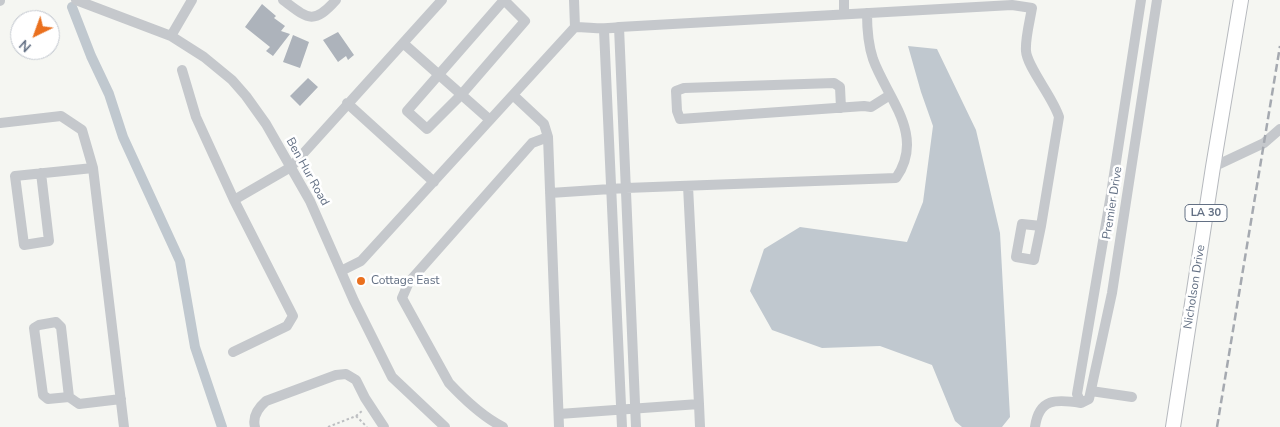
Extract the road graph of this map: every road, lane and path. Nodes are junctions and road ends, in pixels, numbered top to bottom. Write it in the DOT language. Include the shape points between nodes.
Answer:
graph roads {
  1 [pos="76,0"];
  2 [pos="192,0"];
  3 [pos="283,0"];
  4 [pos="336,0"];
  5 [pos="442,0"];
  6 [pos="574,0"];
  7 [pos="844,0"];
  8 [pos="1141,0"];
  9 [pos="1157,0"];
  10 [pos="1241,0"];
  11 [pos="1033,4"];
  12 [pos="867,13"];
  13 [pos="844,14"];
  14 [pos="575,27"];
  15 [pos="618,27"];
  16 [pos="604,30"];
  17 [pos="171,36"];
  18 [pos="403,43"];
  19 [pos="182,70"];
  20 [pos="439,75"];
  21 [pos="460,94"];
  22 [pos="890,95"];
  23 [pos="513,96"];
  24 [pos="347,103"];
  25 [pos="841,108"];
  26 [pos="490,120"];
  27 [pos="0,123"];
  28 [pos="1280,129"];
  29 [pos="548,137"];
  30 [pos="291,166"];
  31 [pos="1213,167"];
  32 [pos="93,168"];
  33 [pos="41,173"];
  34 [pos="1114,174"];
  35 [pos="1130,175"];
  36 [pos="434,182"];
  37 [pos="688,186"];
  38 [pos="626,188"];
  39 [pos="611,189"];
  40 [pos="550,193"];
  41 [pos="234,200"];
  42 [pos="1041,226"];
  43 [pos="341,271"];
  44 [pos="233,352"];
  45 [pos="1091,392"];
  46 [pos="69,396"];
  47 [pos="1132,397"];
  48 [pos="121,400"];
  49 [pos="699,404"];
  50 [pos="1080,404"];
  51 [pos="369,405"];
  52 [pos="621,410"];
  53 [pos="635,410"];
  54 [pos="559,414"];
  55 [pos="356,416"];
  56 [pos="124,427"];
  57 [pos="255,427"];
  58 [pos="328,427"];
  59 [pos="367,427"];
  60 [pos="384,427"];
  61 [pos="445,427"];
  62 [pos="502,427"];
  63 [pos="560,427"];
  64 [pos="622,427"];
  65 [pos="636,427"];
  66 [pos="700,427"];
  67 [pos="1035,427"];
  68 [pos="1174,427"];
  1 -- 17 [label="street, Ben Hur Road"];
  2 -- 17 [label="street"];
  3 -- 4 [label="street" via="302,15 313,17 324,14"];
  5 -- 18 [label="street"];
  6 -- 14 [label="street"];
  7 -- 13 [label="street"];
  8 -- 34 [label="street, Premier Drive"];
  9 -- 35 [label="street, Premier Drive"];
  10 -- 31 [label="main road, Nicholson Drive / LA 30"];
  11 -- 12 [label="street"];
  11 -- 42 [label="street" via="1026,52 1059,117"];
  12 -- 13 [label="street"];
  12 -- 22 [label="street" via="867,36 873,59"];
  13 -- 15 [label="street"];
  14 -- 16 [label="street"];
  14 -- 23 [label="street"];
  15 -- 16 [label="street"];
  15 -- 38 [label="street"];
  16 -- 39 [label="street"];
  17 -- 30 [label="street, Ben Hur Road" via="232,80 266,124"];
  18 -- 20 [label="street"];
  18 -- 24 [label="street"];
  19 -- 41 [label="street" via="196,117"];
  20 -- 21 [label="street"];
  20 -- 21 [label="street" via="406,111 427,129"];
  20 -- 21 [label="street" via="504,0 525,21"];
  21 -- 26 [label="street"];
  22 -- 25 [label="street" via="871,107"];
  22 -- 37 [label="street" via="902,116 907,137 902,170 896,178"];
  23 -- 26 [label="street"];
  23 -- 29 [label="street" via="544,124"];
  24 -- 30 [label="street"];
  24 -- 36 [label="street"];
  25 -- 25 [label="street" via="680,119 676,91 684,88 834,83 840,87"];
  26 -- 36 [label="street"];
  27 -- 32 [label="street" via="61,116 82,130"];
  28 -- 31 [label="street" via="1264,143"];
  29 -- 40 [label="street"];
  29 -- 62 [label="street" via="532,143 408,282 402,298 459,394"];
  30 -- 41 [label="street"];
  30 -- 43 [label="street, Ben Hur Road"];
  31 -- 68 [label="main road, Nicholson Drive / LA 30"];
  32 -- 33 [label="street"];
  32 -- 48 [label="street"];
  33 -- 33 [label="street" via="15,176 24,245 50,241"];
  34 -- 35 [label="street"];
  34 -- 50 [label="street, Premier Drive" via="1077,394"];
  35 -- 45 [label="street, Premier Drive" via="1112,293"];
  36 -- 43 [label="street" via="361,261"];
  37 -- 38 [label="street"];
  37 -- 49 [label="street"];
  38 -- 39 [label="street"];
  38 -- 53 [label="street"];
  39 -- 40 [label="street"];
  39 -- 52 [label="street"];
  40 -- 54 [label="street"];
  41 -- 44 [label="street" via="293,316 287,326"];
  43 -- 61 [label="street, Ben Hur Road" via="392,378"];
  45 -- 47 [label="street"];
  45 -- 50 [label="street" via="1089,399"];
  46 -- 46 [label="street" via="48,398 43,395 34,328 39,325 56,322 60,327"];
  46 -- 48 [label="street" via="79,404"];
  48 -- 56 [label="street"];
  49 -- 53 [label="street"];
  49 -- 66 [label="street"];
  50 -- 67 [label="street" via="1052,401 1039,412"];
  51 -- 55 [label="path"];
  51 -- 57 [label="street" via="356,380 346,374 336,375 266,401 257,409 253,421"];
  51 -- 60 [label="street"];
  52 -- 53 [label="street"];
  52 -- 54 [label="street"];
  52 -- 64 [label="street"];
  53 -- 65 [label="street"];
  54 -- 63 [label="street"];
  55 -- 58 [label="path"];
  55 -- 59 [label="path"];
}
